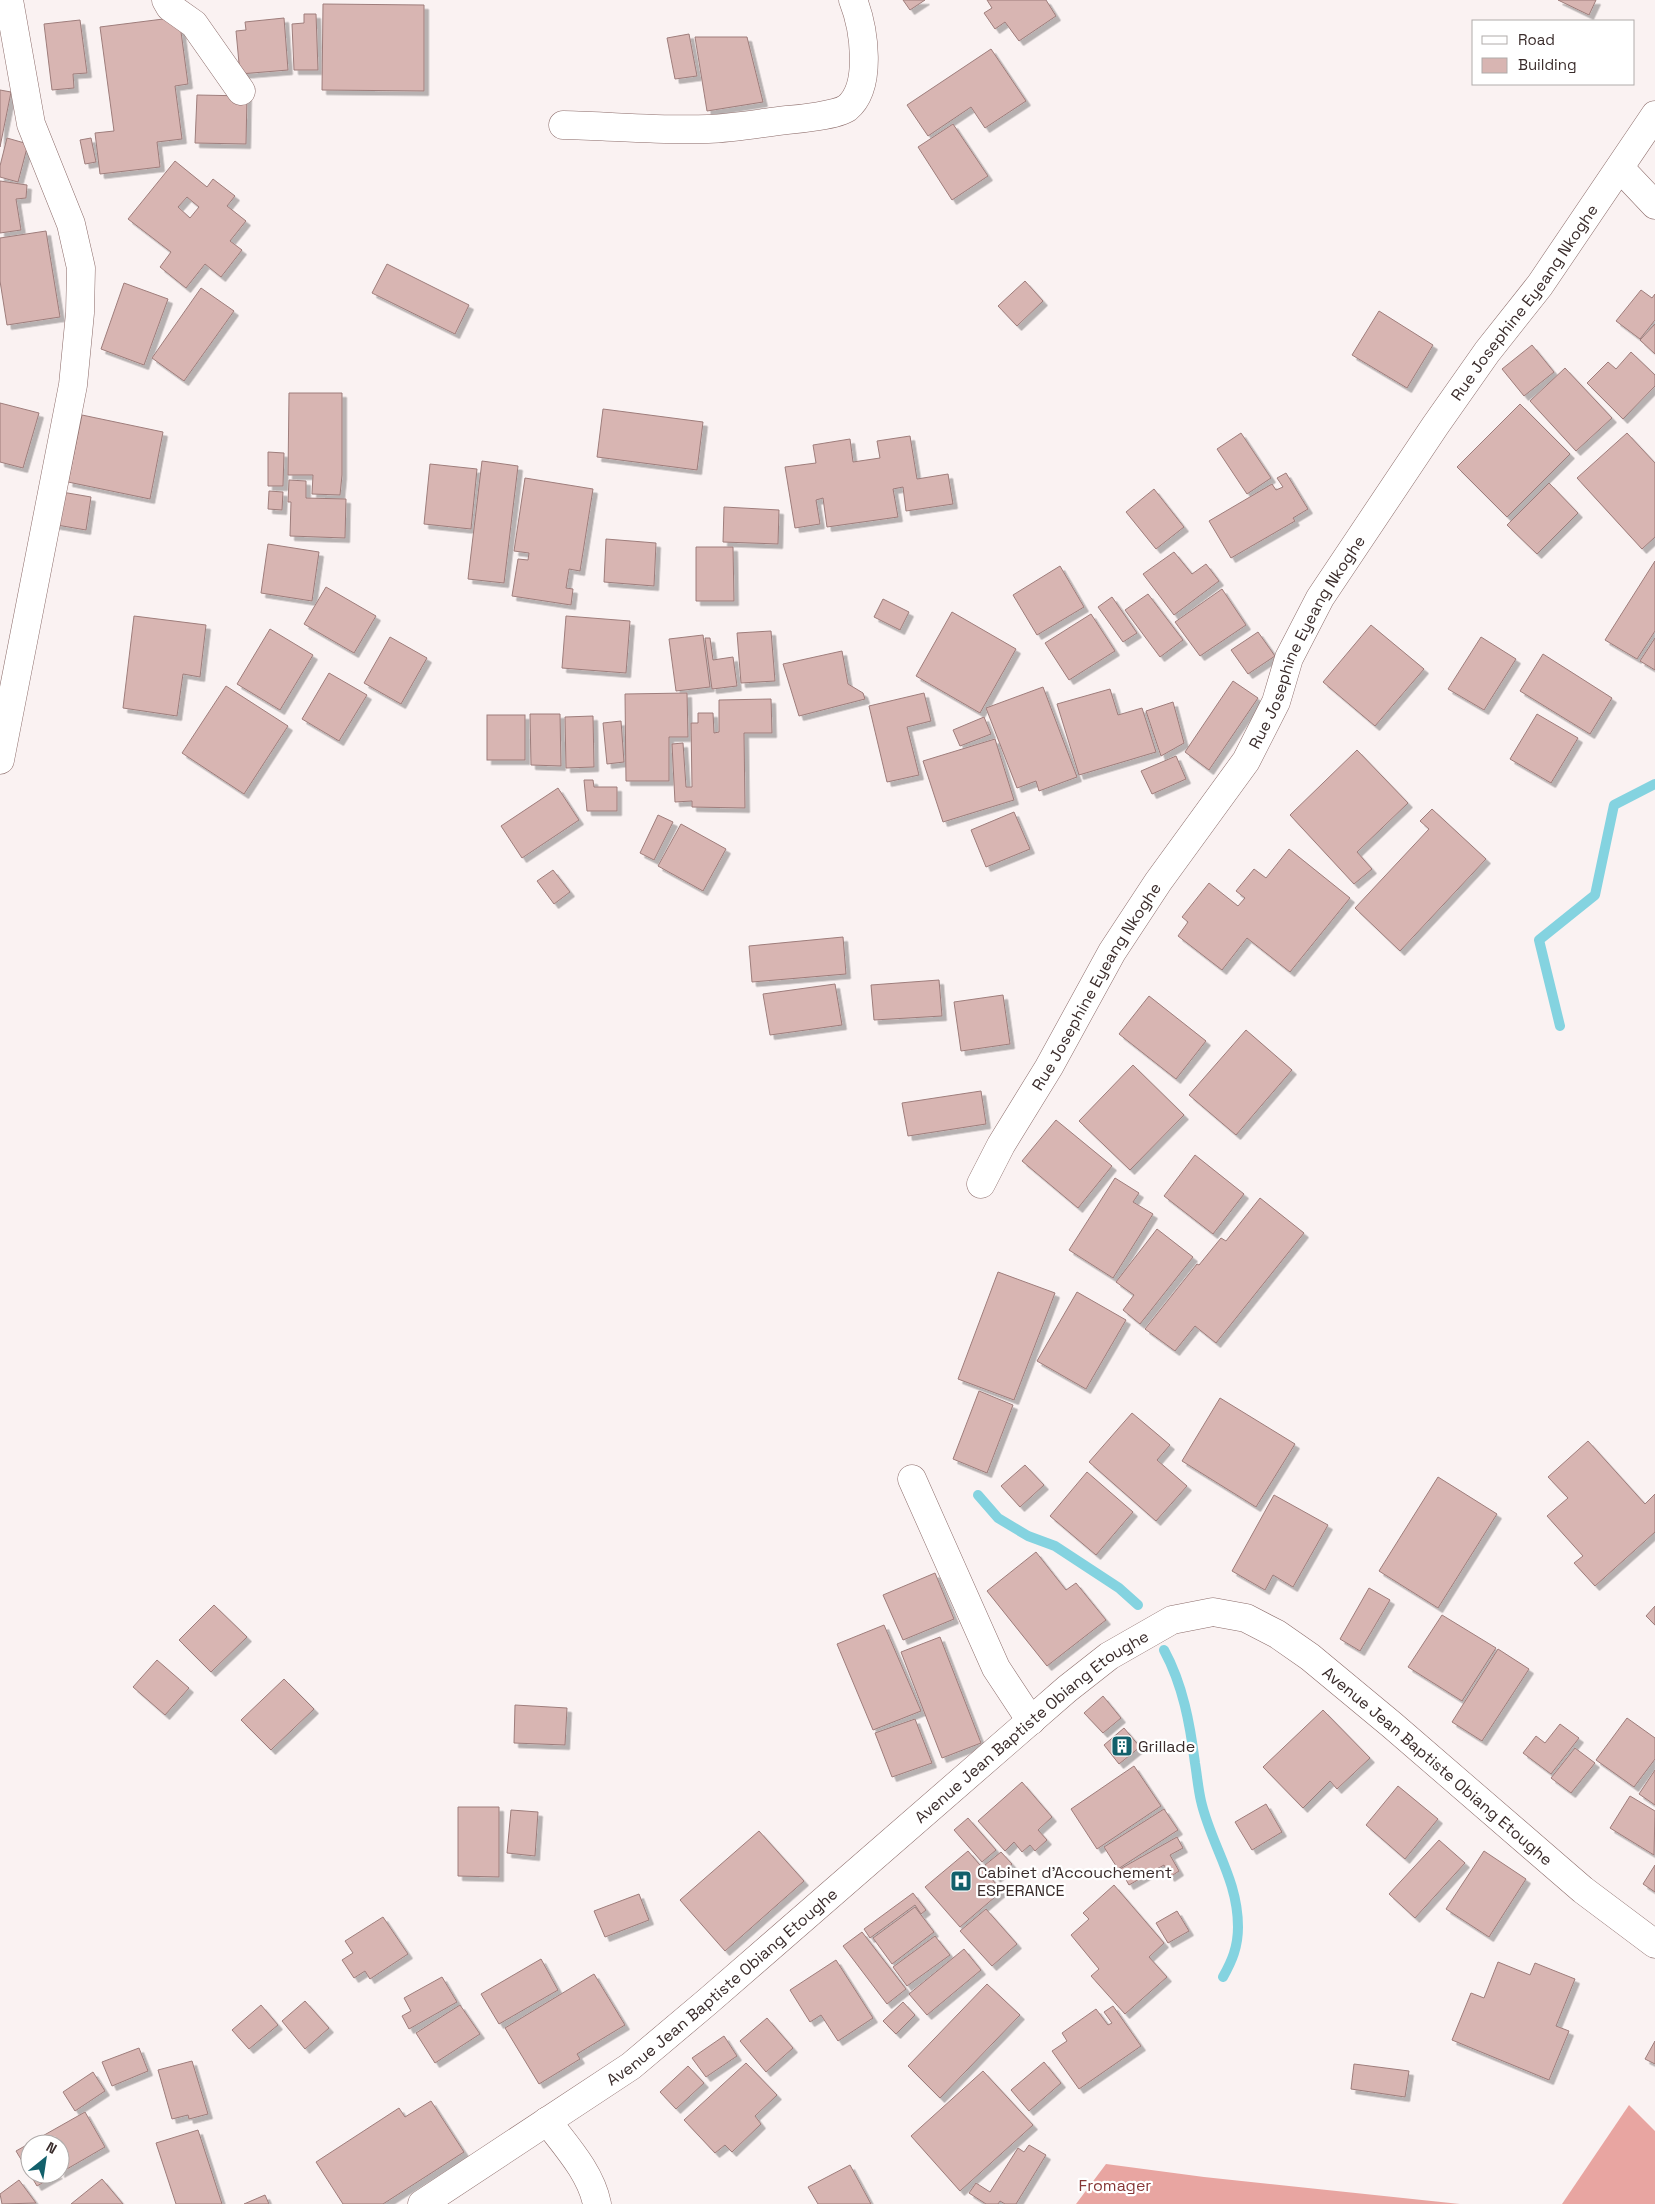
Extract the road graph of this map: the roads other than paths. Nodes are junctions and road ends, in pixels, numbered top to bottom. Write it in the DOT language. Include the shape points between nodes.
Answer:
graph roads {
  1 [pos="9,0"];
  2 [pos="166,0"];
  3 [pos="852,0"];
  4 [pos="241,91"];
  5 [pos="1655,115"];
  6 [pos="563,125"];
  7 [pos="1620,168"];
  8 [pos="1655,205"];
  9 [pos="0,760"];
  10 [pos="980,1184"];
  11 [pos="912,1479"];
  12 [pos="1031,1720"];
  13 [pos="1655,1944"];
  14 [pos="548,2121"];
  15 [pos="422,2204"];
  16 [pos="597,2204"];
  1 -- 9 [label="street" via="31,124 71,224 81,268 72,385"];
  2 -- 4 [label="street" via="170,7 194,24"];
  3 -- 6 [label="street" via="863,44 864,71 858,96 845,109 808,118 708,129"];
  5 -- 7 [label="street, Rue Josephine Eyeang Nkoghe"];
  7 -- 8 [label="street"];
  7 -- 10 [label="street, Rue Josephine Eyeang Nkoghe" via="1540,285 1440,418 1320,598 1289,658 1276,702 1246,761 1158,882 1112,952"];
  11 -- 12 [label="street" via="996,1668"];
  12 -- 13 [label="street, Avenue Jean Baptiste Obiang Etoughe" via="1109,1656 1172,1620 1213,1612 1246,1618 1277,1634 1317,1663 1554,1866"];
  12 -- 14 [label="street, Avenue Jean Baptiste Obiang Etoughe" via="661,2042"];
  14 -- 15 [label="street, Avenue Jean Baptiste Obiang Etoughe"];
  14 -- 16 [label="street" via="582,2168"];
}
